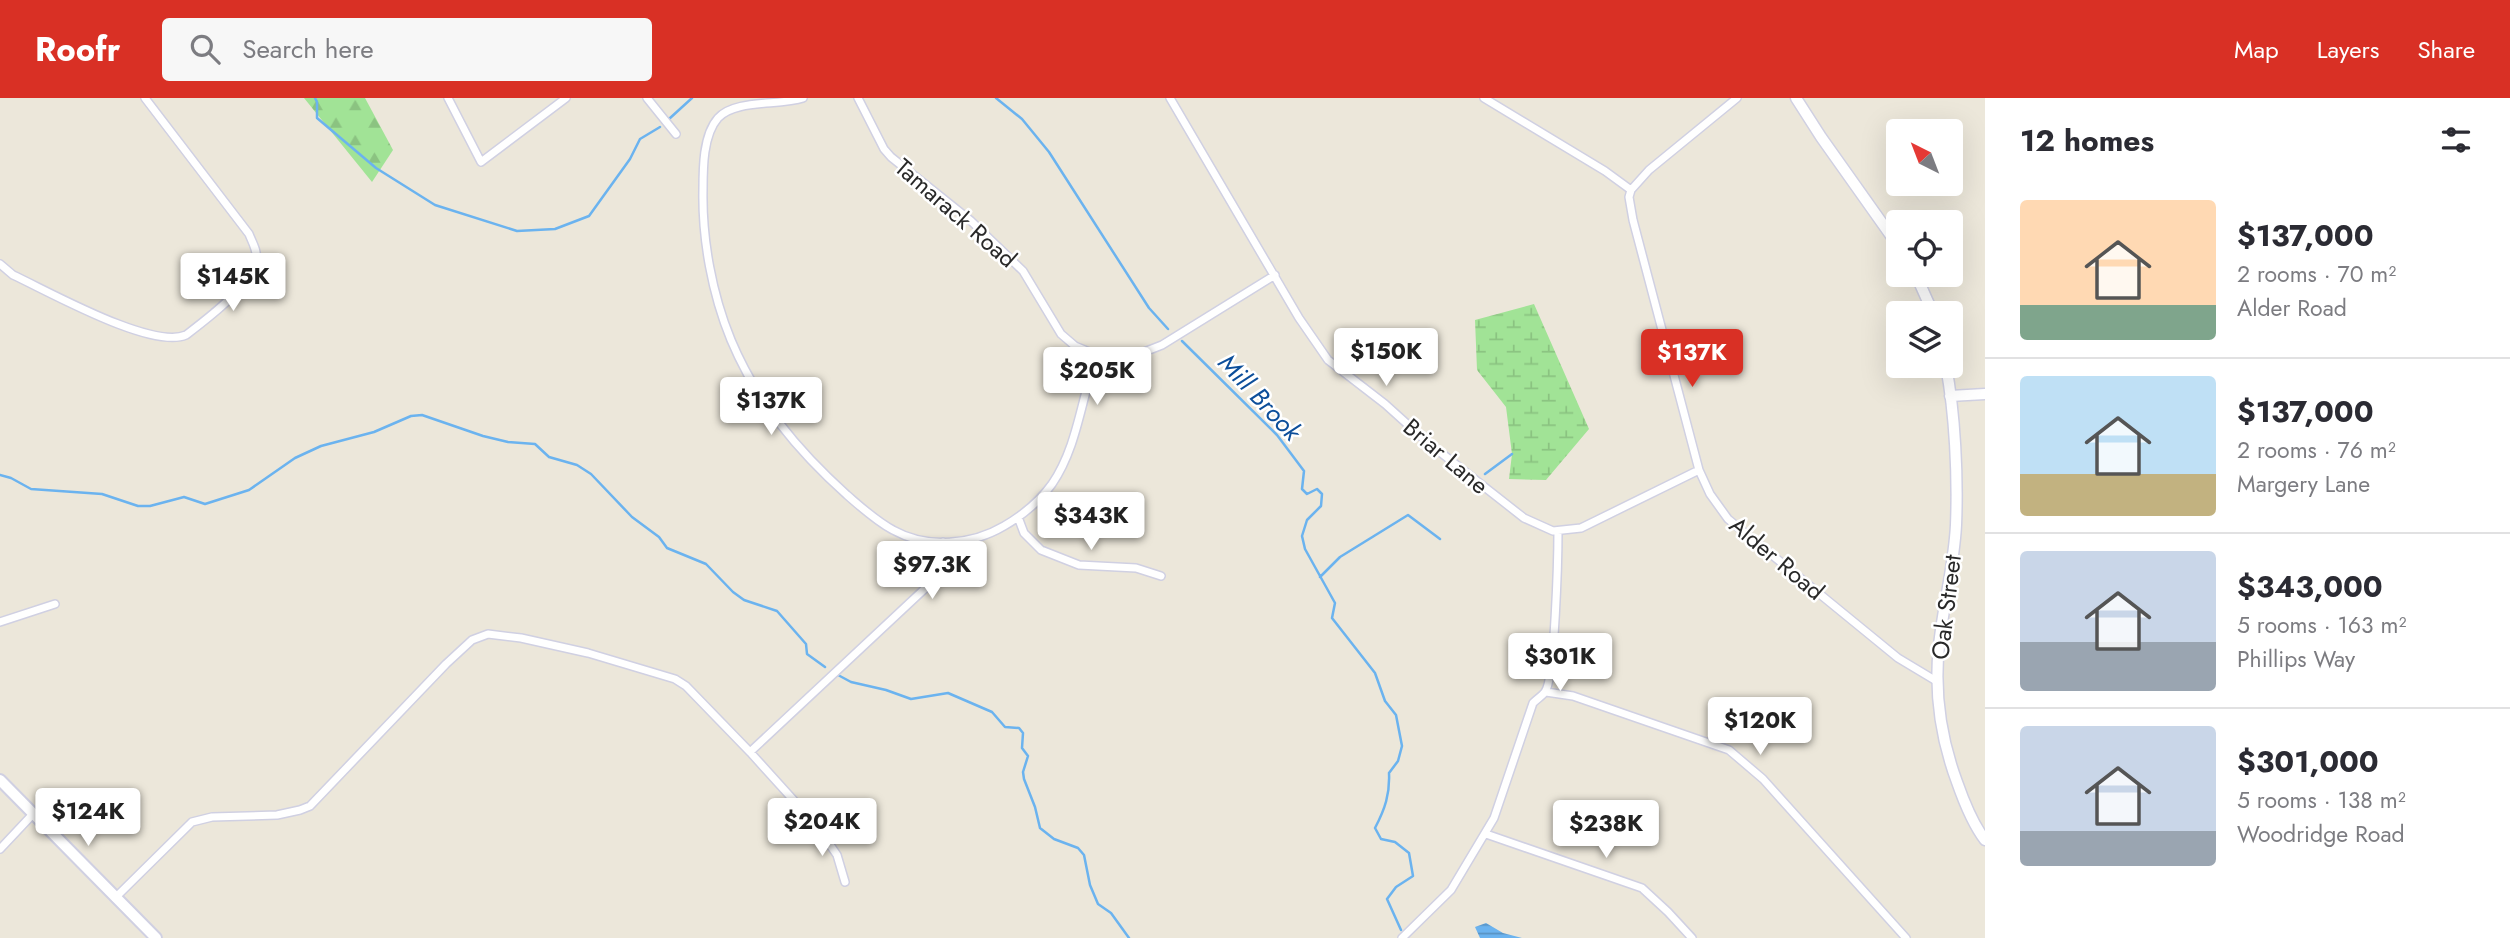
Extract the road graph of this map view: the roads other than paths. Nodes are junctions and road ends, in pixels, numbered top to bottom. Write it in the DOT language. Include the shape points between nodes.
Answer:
graph roads {
  1 [pos="145,98"];
  2 [pos="448,98"];
  3 [pos="566,98"];
  4 [pos="647,98"];
  5 [pos="803,98"];
  6 [pos="858,98"];
  7 [pos="1170,98"];
  8 [pos="1484,98"];
  9 [pos="1737,98"];
  10 [pos="1796,98"];
  11 [pos="676,134"];
  12 [pos="1631,190"];
  13 [pos="1886,229"];
  14 [pos="0,264"];
  15 [pos="1275,275"];
  16 [pos="1097,355"];
  17 [pos="1948,378"];
  18 [pos="1985,394"];
  19 [pos="1950,396"];
  20 [pos="1699,470"];
  21 [pos="1018,517"];
  22 [pos="1558,531"];
  23 [pos="943,542"];
  24 [pos="1161,576"];
  25 [pos="55,604"];
  26 [pos="0,622"];
  27 [pos="1938,681"];
  28 [pos="1546,692"];
  29 [pos="750,752"];
  30 [pos="0,780"];
  31 [pos="33,814"];
  32 [pos="1486,834"];
  33 [pos="1985,840"];
  34 [pos="0,849"];
  35 [pos="845,882"];
  36 [pos="115,898"];
  37 [pos="156,938"];
  38 [pos="1402,938"];
  39 [pos="1692,938"];
  40 [pos="1906,938"];
  1 -- 14 [label="street" via="249,234 256,259 244,284 186,335 162,338 138,332 13,275"];
  2 -- 3 [label="street" via="481,162"];
  4 -- 11 [label="street"];
  5 -- 23 [label="street" via="731,109 712,127 703,171 703,206 719,308 756,388 811,462 894,531"];
  6 -- 16 [label="street, Tamarack Road" via="891,157 971,221 1023,271 1061,334"];
  7 -- 15 [label="street, Briar Lane"];
  8 -- 12 [label="street"];
  9 -- 12 [label="street"];
  10 -- 13 [label="street"];
  12 -- 20 [label="street, Alder Road" via="1633,219"];
  15 -- 16 [label="street, Tamarack Road" via="1162,345 1121,361"];
  15 -- 22 [label="street, Briar Lane" via="1334,367 1524,518"];
  16 -- 21 [label="street" via="1065,460 1039,500"];
  17 -- 19 [label="street, Oak Street"];
  18 -- 19 [label="street"];
  19 -- 27 [label="street, Oak Street" via="1956,524 1938,648"];
  20 -- 22 [label="street" via="1594,524"];
  20 -- 27 [label="street, Alder Road" via="1728,519 1898,657"];
  21 -- 23 [label="street" via="986,536"];
  21 -- 24 [label="street" via="1024,533 1041,550 1079,565 1136,568"];
  22 -- 28 [label="street"];
  23 -- 29 [label="street" via="946,555 933,581"];
  25 -- 26 [label="street"];
  27 -- 33 [label="street, Oak Street" via="1950,764"];
  28 -- 32 [label="street" via="1533,703"];
  28 -- 40 [label="street" via="1573,696 1738,755"];
  29 -- 35 [label="street" via="817,826 837,855"];
  29 -- 36 [label="street" via="675,678 588,653 488,635 472,640 446,664 310,806 277,815 192,822"];
  30 -- 31 [label="main road"];
  31 -- 34 [label="street"];
  31 -- 36 [label="main road"];
  32 -- 38 [label="street" via="1451,890"];
  32 -- 39 [label="street" via="1642,888"];
  36 -- 37 [label="main road"];
}
